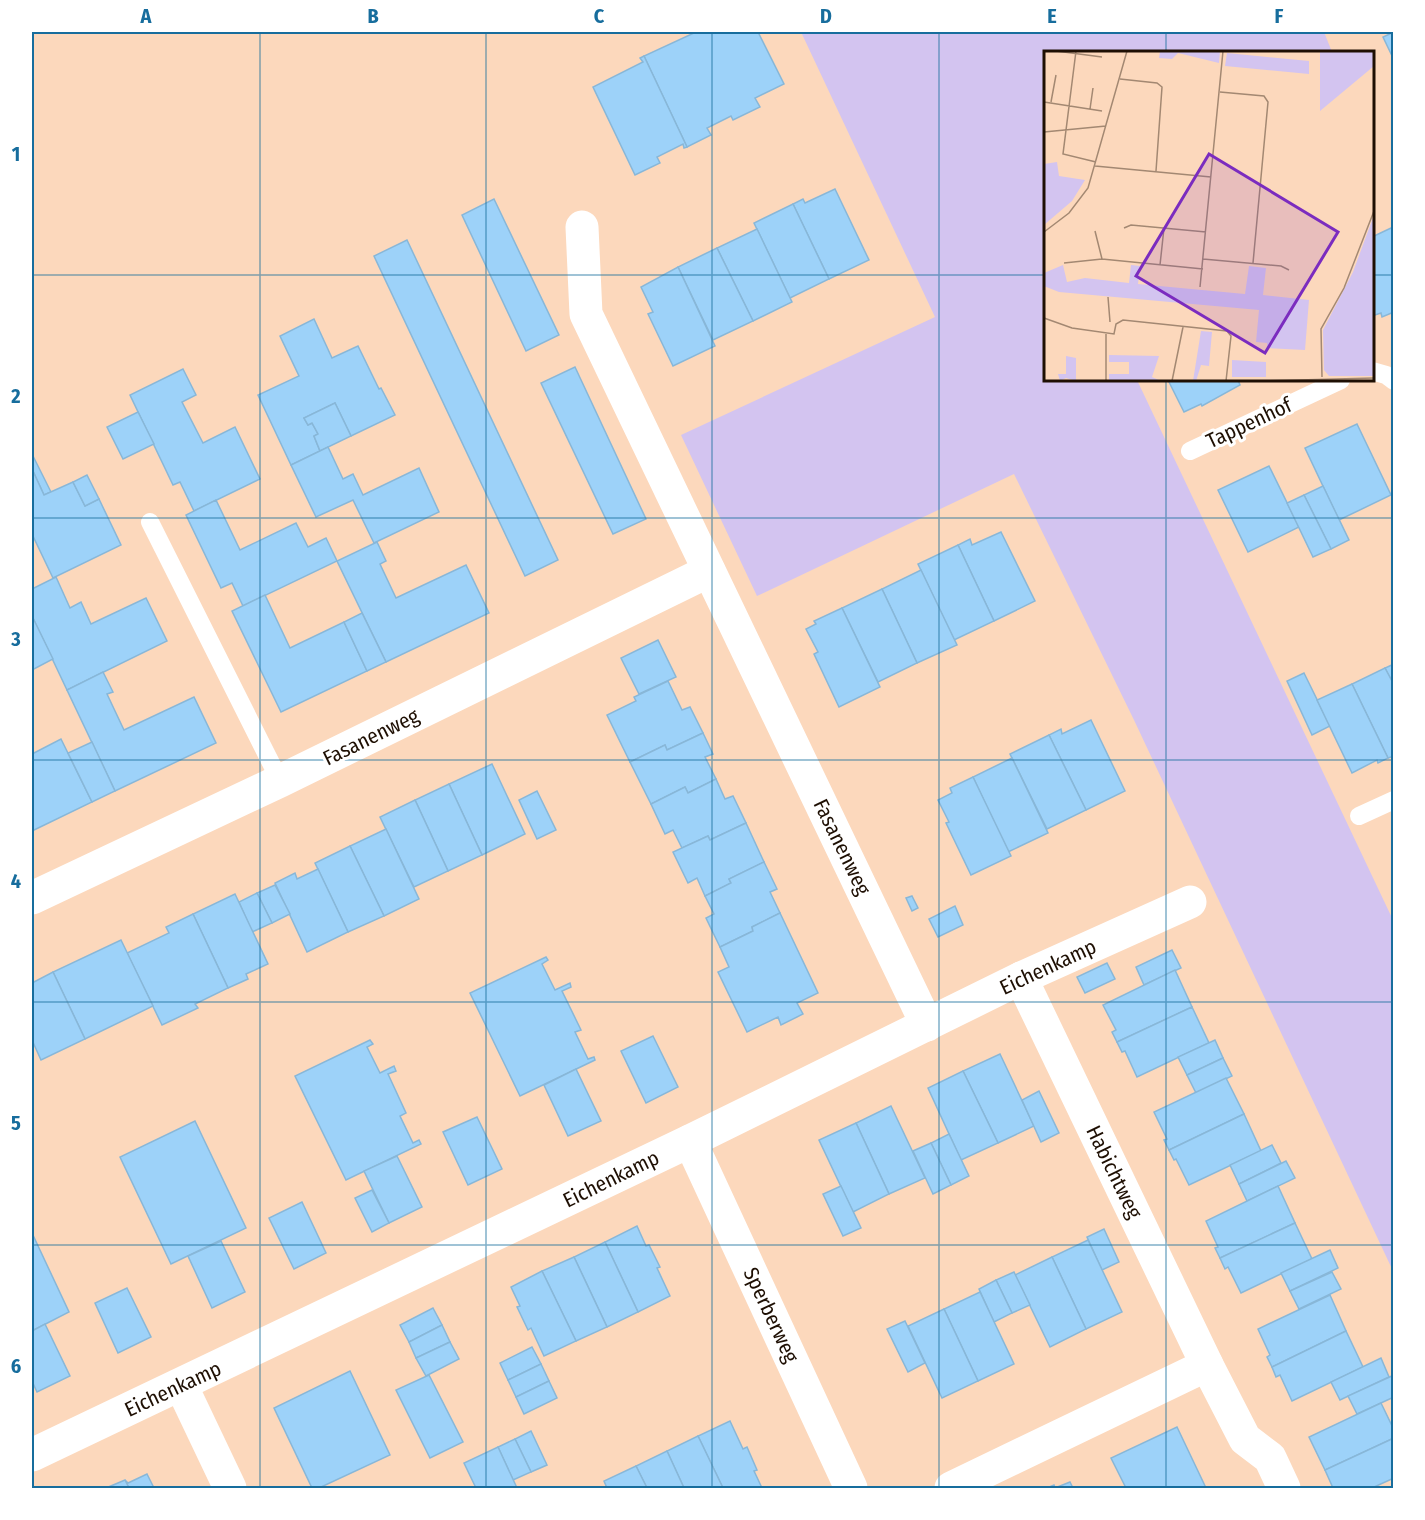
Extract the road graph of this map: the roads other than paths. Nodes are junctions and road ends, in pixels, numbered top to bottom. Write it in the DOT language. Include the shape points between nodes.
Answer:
graph roads {
  1 [pos="582,227"];
  2 [pos="1374,372"];
  3 [pos="1339,381"];
  4 [pos="1394,381"];
  5 [pos="1190,450"];
  6 [pos="150,522"];
  7 [pos="709,571"];
  8 [pos="280,781"];
  9 [pos="1394,800"];
  10 [pos="1359,816"];
  11 [pos="32,898"];
  12 [pos="1190,902"];
  13 [pos="1021,978"];
  14 [pos="927,1025"];
  15 [pos="690,1141"];
  16 [pos="1207,1365"];
  17 [pos="181,1386"];
  18 [pos="32,1455"];
  19 [pos="230,1488"];
  20 [pos="852,1488"];
  21 [pos="951,1488"];
  22 [pos="1284,1488"];
  1 -- 7 [label="street, Fasanenweg" via="586,314"];
  2 -- 4 [label="lane"];
  3 -- 5 [label="lane, Tappenhof"];
  6 -- 8 [label="lane"];
  7 -- 8 [label="street, Fasanenweg"];
  7 -- 14 [label="street, Fasanenweg"];
  8 -- 11 [label="street, Fasanenweg"];
  9 -- 10 [label="lane"];
  12 -- 13 [label="street, Eichenkamp"];
  13 -- 14 [label="street, Eichenkamp"];
  13 -- 16 [label="street, Habichtweg"];
  14 -- 15 [label="street, Eichenkamp"];
  15 -- 17 [label="street, Eichenkamp"];
  15 -- 20 [label="street, Sperberweg"];
  16 -- 21 [label="street"];
  16 -- 22 [label="street, Habichtweg" via="1245,1439 1270,1458"];
  17 -- 18 [label="street, Eichenkamp"];
  17 -- 19 [label="street"];
}
